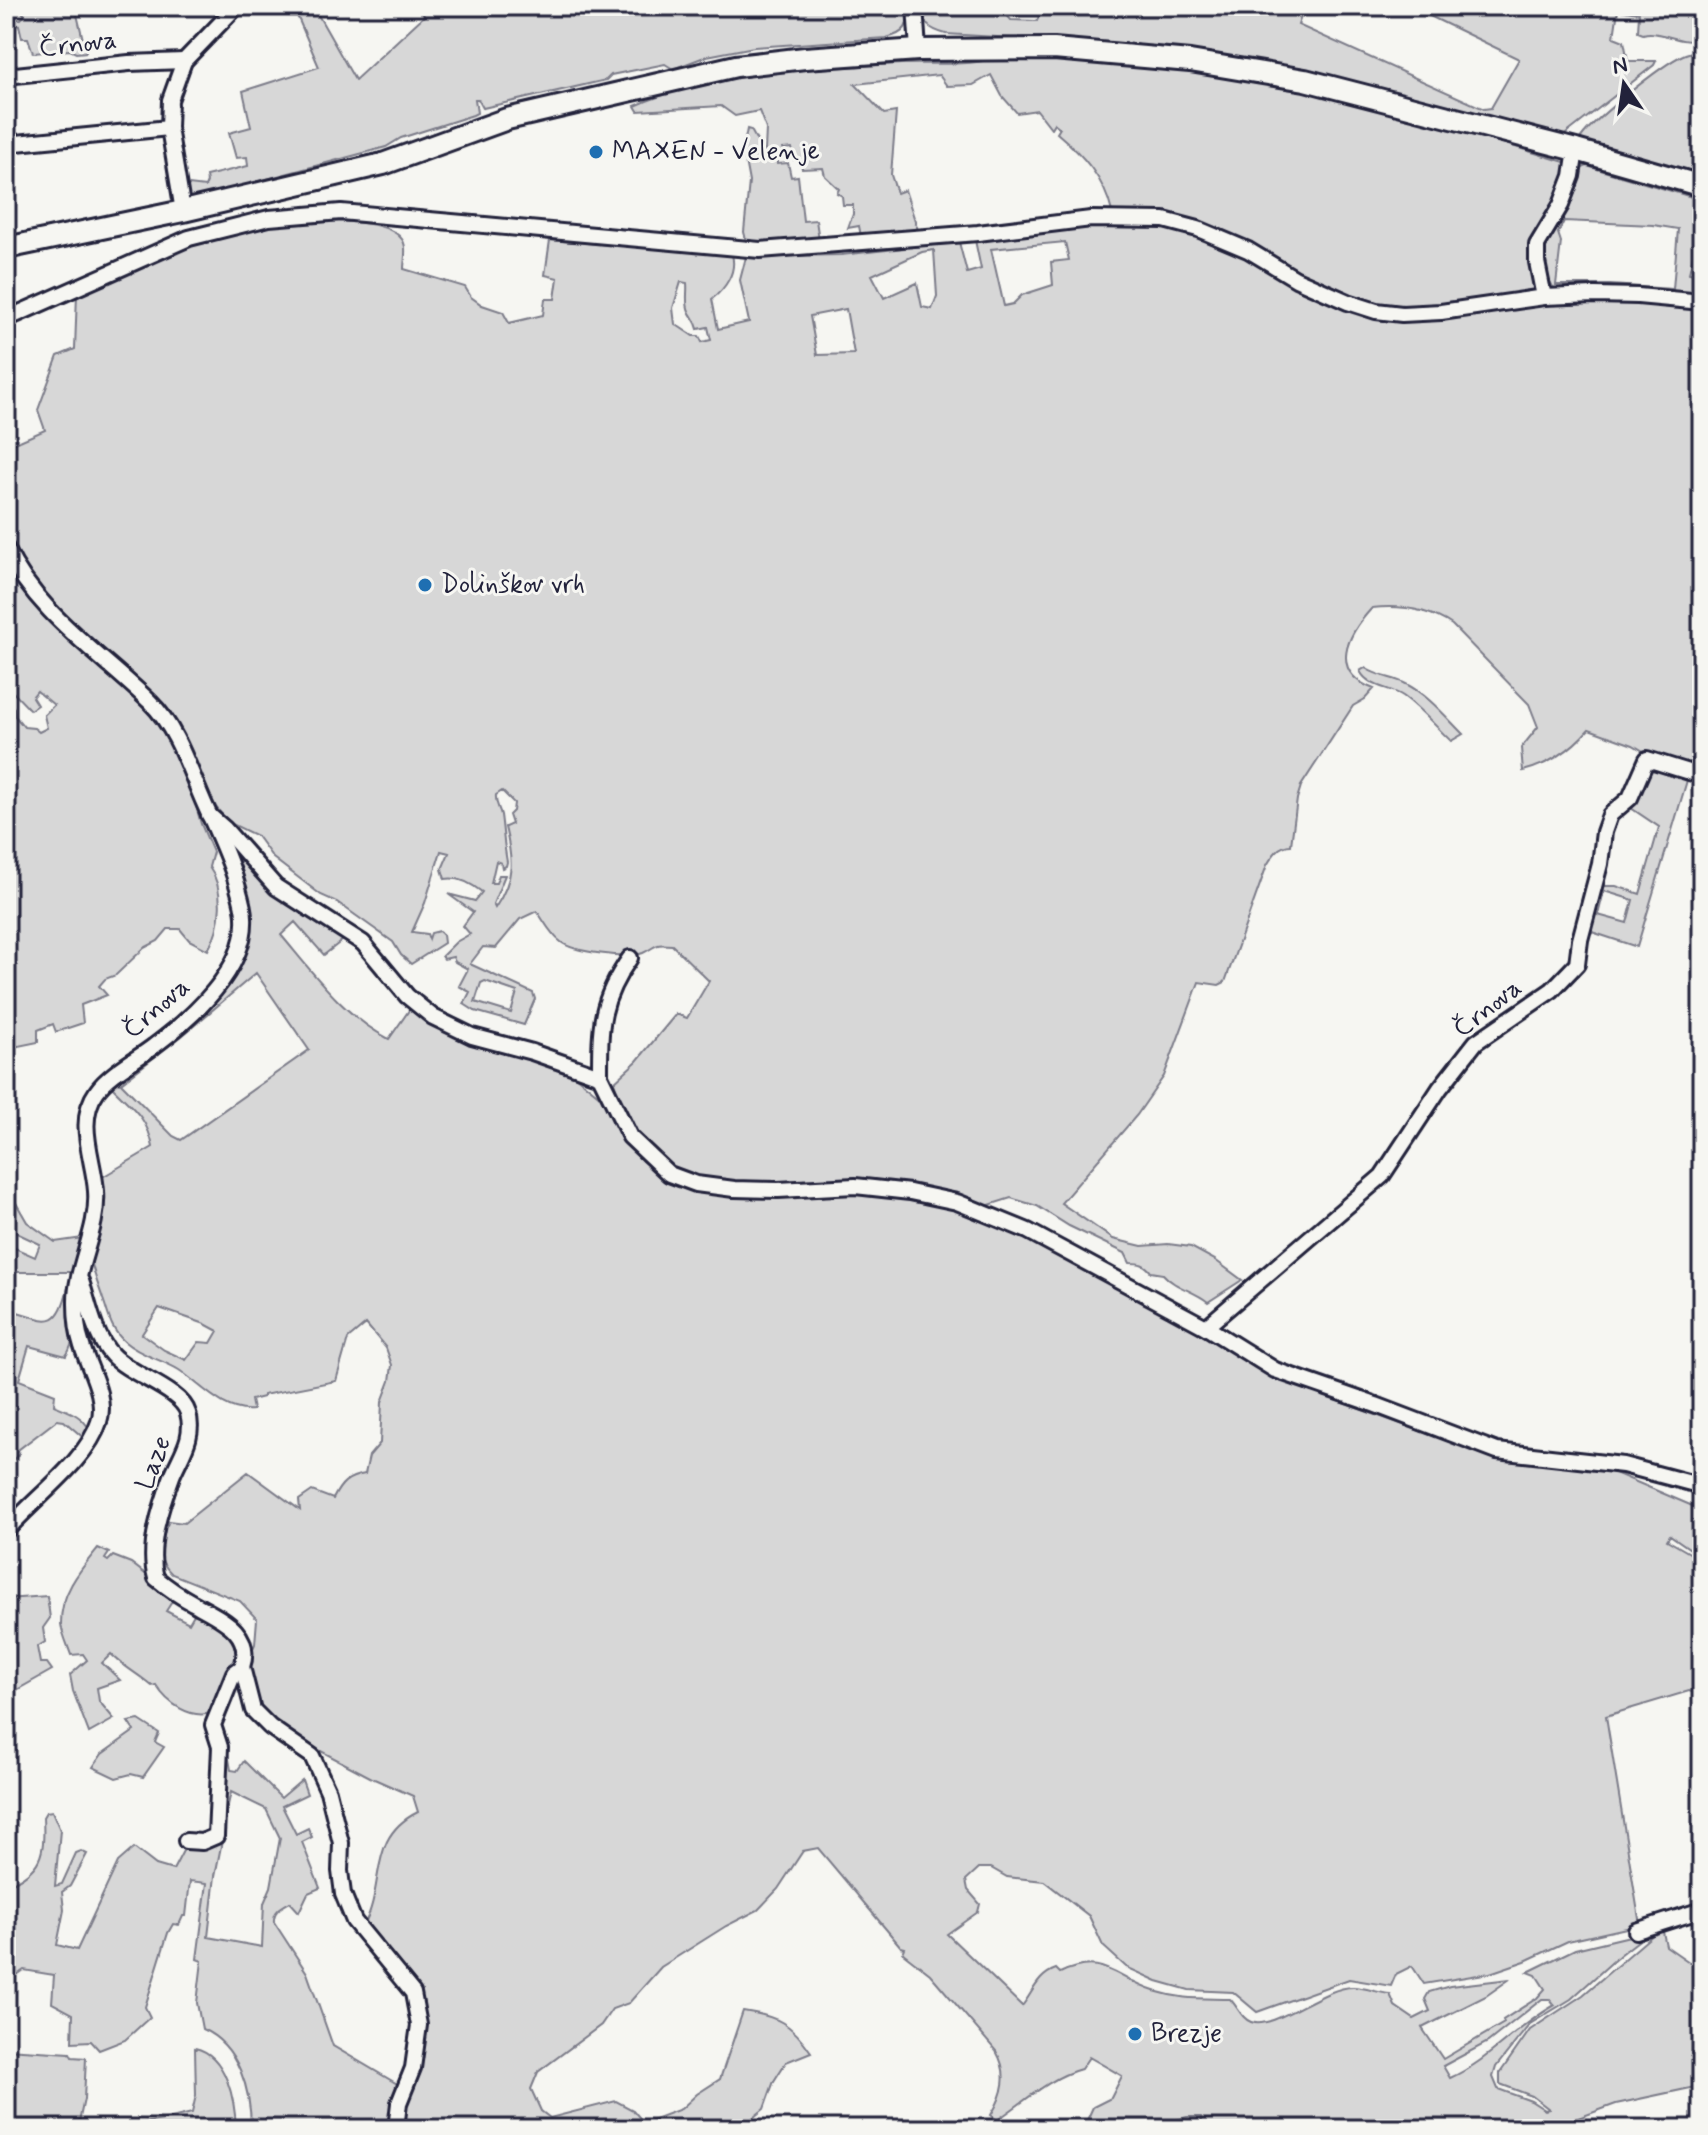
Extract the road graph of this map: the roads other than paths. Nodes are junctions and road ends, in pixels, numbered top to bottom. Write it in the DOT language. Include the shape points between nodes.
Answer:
graph roads {
  1 [pos="237,6"];
  2 [pos="915,6"];
  3 [pos="918,50"];
  4 [pos="184,61"];
  5 [pos="6,76"];
  6 [pos="169,128"];
  7 [pos="6,144"];
  8 [pos="1576,150"];
  9 [pos="1702,186"];
  10 [pos="183,211"];
  11 [pos="6,248"];
  12 [pos="1544,297"];
  13 [pos="1702,302"];
  14 [pos="6,319"];
  15 [pos="6,548"];
  16 [pos="1702,776"];
  17 [pos="209,815"];
  18 [pos="630,958"];
  19 [pos="600,1076"];
  20 [pos="80,1277"];
  21 [pos="1206,1327"];
  22 [pos="1702,1486"];
  23 [pos="6,1531"];
  24 [pos="242,1667"];
  25 [pos="186,1841"];
  26 [pos="1702,1910"];
  27 [pos="1636,1931"];
  28 [pos="396,2129"];
  1 -- 4 [label="street"];
  2 -- 3 [label="street"];
  3 -- 8 [label="main road" via="1054,49 1190,61 1305,80"];
  3 -- 10 [label="main road" via="736,66 507,119 383,164"];
  4 -- 5 [label="street, Črnova"];
  4 -- 6 [label="street" via="170,100"];
  6 -- 7 [label="street"];
  6 -- 10 [label="street"];
  8 -- 9 [label="main road"];
  8 -- 12 [label="street" via="1561,205 1537,245"];
  10 -- 11 [label="main road"];
  12 -- 13 [label="street"];
  12 -- 14 [label="street" via="1441,312 1376,311 1296,279 1236,245 1164,220 1091,219 760,250 341,212 269,218 189,238"];
  15 -- 17 [label="street, Črnova" via="46,606 159,713"];
  16 -- 21 [label="street, Črnova" via="1647,759 1630,798 1610,815 1604,832 1577,964 1552,990 1476,1042 1382,1176"];
  17 -- 19 [label="street" via="276,887 363,943 407,996 433,1017 472,1036"];
  17 -- 20 [label="street, Črnova" via="236,881 244,917 242,936 231,967 212,993 98,1090 89,1106 87,1135 97,1194"];
  18 -- 19 [label="street" via="600,1019"];
  19 -- 21 [label="street" via="630,1137 669,1174 734,1189 855,1186 957,1202 1028,1231"];
  20 -- 23 [label="street, Črnova" via="75,1303 80,1342 98,1391 99,1424 87,1449"];
  20 -- 24 [label="street, Laze" via="110,1354 185,1403 191,1432 159,1517 156,1578 234,1629 245,1645"];
  21 -- 22 [label="street" via="1275,1370 1497,1451 1623,1465"];
  24 -- 25 [label="street" via="234,1673 213,1725 220,1747 216,1836"];
  24 -- 28 [label="street, Laze" via="253,1710 312,1756 328,1791 341,1843 343,1894 354,1921 413,1993 419,2025"];
  26 -- 27 [label="street"];
}
